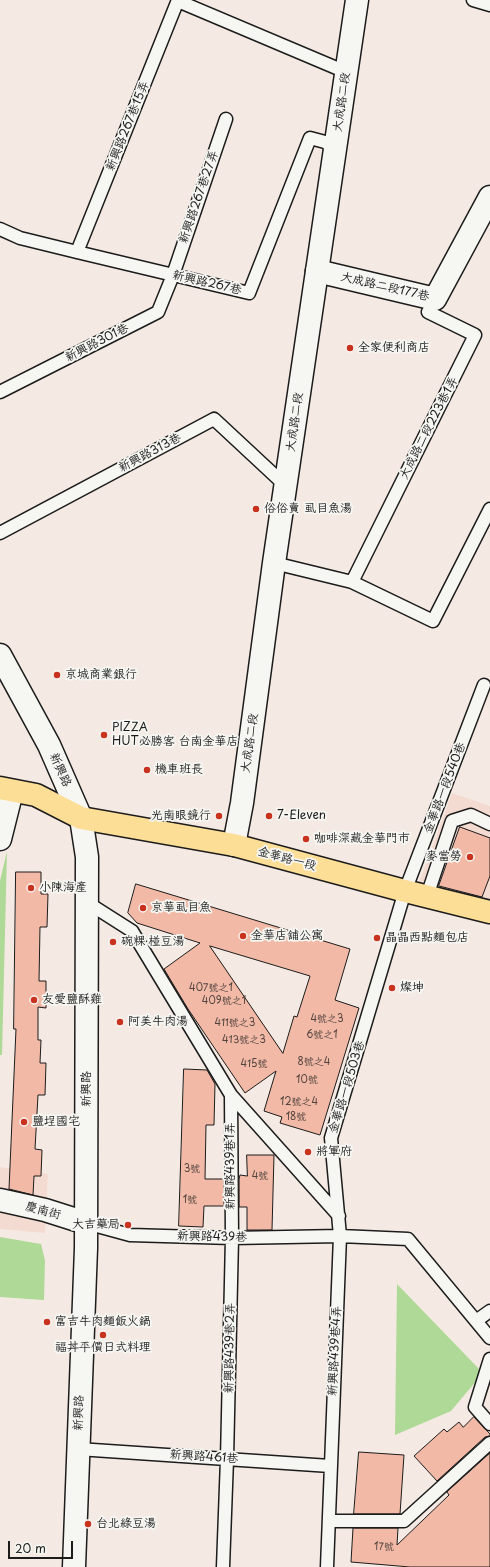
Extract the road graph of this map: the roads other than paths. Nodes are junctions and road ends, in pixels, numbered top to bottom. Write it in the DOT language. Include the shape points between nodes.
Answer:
graph roads {
  1 [pos="357,0"];
  2 [pos="473,0"];
  3 [pos="178,1"];
  4 [pos="490,5"];
  5 [pos="346,72"];
  6 [pos="226,119"];
  7 [pos="335,148"];
  8 [pos="490,197"];
  9 [pos="0,228"];
  10 [pos="77,252"];
  11 [pos="317,271"];
  12 [pos="173,275"];
  13 [pos="435,299"];
  14 [pos="0,392"];
  15 [pos="286,486"];
  16 [pos="490,509"];
  17 [pos="0,533"];
  18 [pos="274,563"];
  19 [pos="352,582"];
  20 [pos="0,655"];
  21 [pos="484,685"];
  22 [pos="6,790"];
  23 [pos="81,818"];
  24 [pos="490,824"];
  25 [pos="0,839"];
  26 [pos="234,845"];
  27 [pos="405,892"];
  28 [pos="426,896"];
  29 [pos="88,903"];
  30 [pos="490,912"];
  31 [pos="231,1095"];
  32 [pos="0,1200"];
  33 [pos="339,1216"];
  34 [pos="86,1224"];
  35 [pos="340,1236"];
  36 [pos="232,1238"];
  37 [pos="490,1311"];
  38 [pos="476,1321"];
  39 [pos="490,1338"];
  40 [pos="490,1359"];
  41 [pos="490,1424"];
  42 [pos="490,1443"];
  43 [pos="78,1449"];
  44 [pos="227,1459"];
  45 [pos="330,1466"];
  46 [pos="330,1521"];
  47 [pos="74,1567"];
  48 [pos="223,1567"];
  49 [pos="327,1567"];
  1 -- 5 [label="street, 大成路二段"];
  2 -- 4 [label="lane"];
  3 -- 5 [label="lane"];
  3 -- 10 [label="lane, 新興路267巷15弄"];
  5 -- 7 [label="street, 大成路二段"];
  6 -- 12 [label="lane, 新興路267巷27弄"];
  7 -- 11 [label="street, 大成路二段"];
  7 -- 12 [label="lane, 新興路267巷" via="310,138 249,292"];
  8 -- 13 [label="street, 大成路二段177巷"];
  9 -- 10 [label="lane, 新興路267巷" via="20,238"];
  10 -- 12 [label="lane, 新興路267巷"];
  11 -- 13 [label="street, 大成路二段177巷"];
  11 -- 15 [label="street, 大成路二段"];
  12 -- 14 [label="lane, 新興路301巷" via="158,312"];
  13 -- 19 [label="lane, 大成路二段223巷1弄" via="428,312 476,335"];
  15 -- 17 [label="lane, 新興路313巷" via="214,419"];
  15 -- 18 [label="street, 大成路二段"];
  16 -- 19 [label="lane" via="433,621"];
  18 -- 19 [label="lane"];
  18 -- 26 [label="street, 大成路二段" via="242,803"];
  20 -- 23 [label="street, 新興路" via="49,745"];
  21 -- 27 [label="lane, 金華路一段540巷"];
  22 -- 23 [label="main road, 金華路一段" via="36,795"];
  22 -- 25 [label="street"];
  23 -- 26 [label="main road, 金華路一段"];
  23 -- 29 [label="street, 新興路" via="88,857"];
  24 -- 28 [label="lane" via="471,814 452,821"];
  26 -- 27 [label="main road, 金華路一段"];
  27 -- 28 [label="main road, 金華路一段"];
  27 -- 33 [label="lane, 金華路一段503巷" via="331,1138"];
  28 -- 30 [label="main road, 金華路一段"];
  29 -- 31 [label="lane" via="132,931"];
  29 -- 34 [label="street, 新興路"];
  31 -- 33 [label="lane"];
  31 -- 36 [label="lane, 新興路439巷1弄"];
  32 -- 34 [label="street, 慶南街" via="45,1210"];
  33 -- 35 [label="lane, 金華路一段503巷"];
  34 -- 36 [label="lane, 新興路439巷" via="130,1235"];
  34 -- 43 [label="street, 新興路"];
  35 -- 36 [label="lane, 新興路439巷"];
  35 -- 38 [label="lane" via="408,1239"];
  35 -- 45 [label="lane, 新興路439巷4弄"];
  36 -- 44 [label="lane, 新興路439巷2弄"];
  37 -- 38 [label="lane"];
  38 -- 39 [label="lane"];
  40 -- 41 [label="lane" via="475,1407"];
  42 -- 46 [label="lane" via="404,1521"];
  43 -- 44 [label="lane, 新興路461巷"];
  43 -- 47 [label="street, 新興路"];
  44 -- 45 [label="lane, 新興路461巷"];
  44 -- 48 [label="lane, 新興路439巷2弄"];
  45 -- 46 [label="lane, 新興路439巷4弄"];
  46 -- 49 [label="lane, 新興路439巷4弄"];
}
